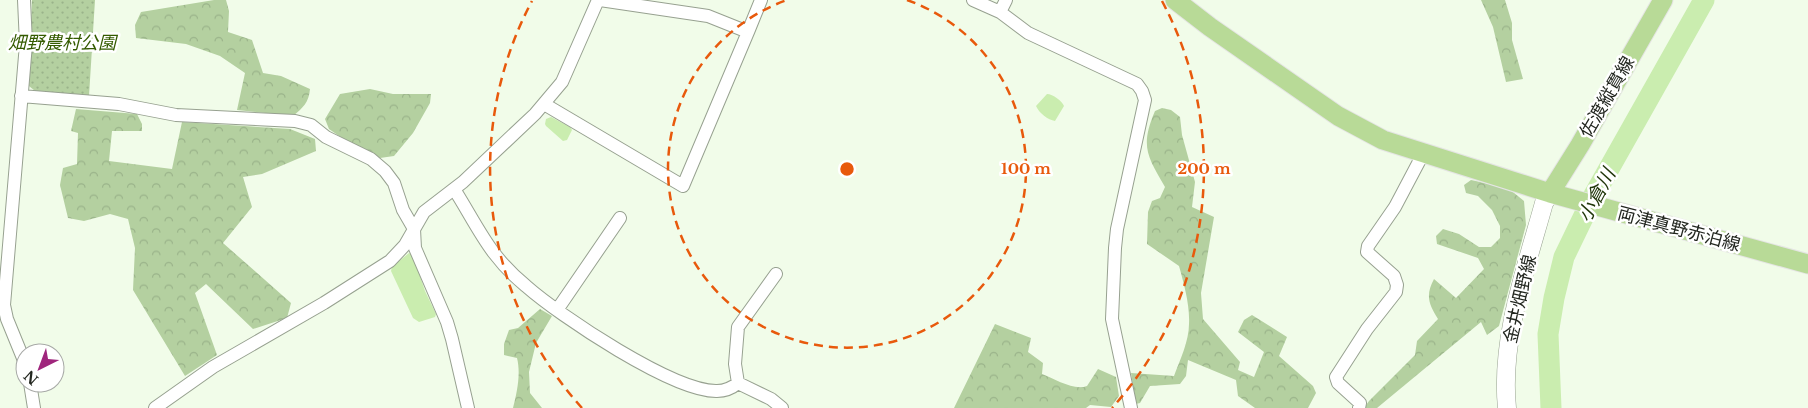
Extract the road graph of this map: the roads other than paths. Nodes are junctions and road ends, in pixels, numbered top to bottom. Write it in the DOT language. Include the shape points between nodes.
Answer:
graph roads {
  1 [pos="24,0"];
  2 [pos="599,0"];
  3 [pos="761,0"];
  4 [pos="973,0"];
  5 [pos="1006,0"];
  6 [pos="1175,0"];
  7 [pos="1663,0"];
  8 [pos="1000,12"];
  9 [pos="748,32"];
  10 [pos="21,96"];
  11 [pos="544,104"];
  12 [pos="1423,154"];
  13 [pos="454,189"];
  14 [pos="1555,195"];
  15 [pos="620,218"];
  16 [pos="414,229"];
  17 [pos="1808,264"];
  18 [pos="776,274"];
  19 [pos="557,310"];
  20 [pos="17,343"];
  21 [pos="738,383"];
  22 [pos="32,393"];
  23 [pos="34,408"];
  24 [pos="155,408"];
  25 [pos="468,408"];
  26 [pos="782,408"];
  27 [pos="1131,408"];
  28 [pos="1360,408"];
  29 [pos="1506,408"];
  1 -- 10 [label="street" via="26,44"];
  2 -- 9 [label="street" via="708,16"];
  2 -- 11 [label="street" via="562,82"];
  3 -- 9 [label="street"];
  4 -- 8 [label="street"];
  5 -- 8 [label="street"];
  6 -- 12 [label="main road, 両津真野赤泊線" via="1338,116 1382,140"];
  7 -- 14 [label="main road, 佐渡縦貫線"];
  8 -- 27 [label="street" via="1028,33 1136,84 1145,100 1117,229 1112,319"];
  9 -- 11 [label="street" via="683,186"];
  10 -- 16 [label="street" via="119,104 176,115 295,121 310,125 385,170"];
  10 -- 20 [label="street" via="4,305"];
  11 -- 13 [label="street"];
  12 -- 14 [label="main road, 両津真野赤泊線"];
  12 -- 28 [label="street" via="1395,207 1368,246 1367,252 1394,276 1397,285 1396,292 1336,377 1338,383 1360,403"];
  13 -- 16 [label="street" via="424,212"];
  13 -- 19 [label="street" via="494,253 526,286"];
  14 -- 17 [label="main road, 両津真野赤泊線"];
  14 -- 29 [label="main road, 金井畑野線" via="1544,203 1520,288 1507,358"];
  15 -- 19 [label="street"];
  16 -- 24 [label="street" via="390,261 213,368"];
  16 -- 25 [label="street" via="415,248 447,322"];
  18 -- 21 [label="street" via="738,327 735,364"];
  19 -- 21 [label="street" via="626,354 672,378 705,390 718,391 730,389"];
  21 -- 26 [label="street" via="771,398"];
  22 -- 23 [label="street"];
}
